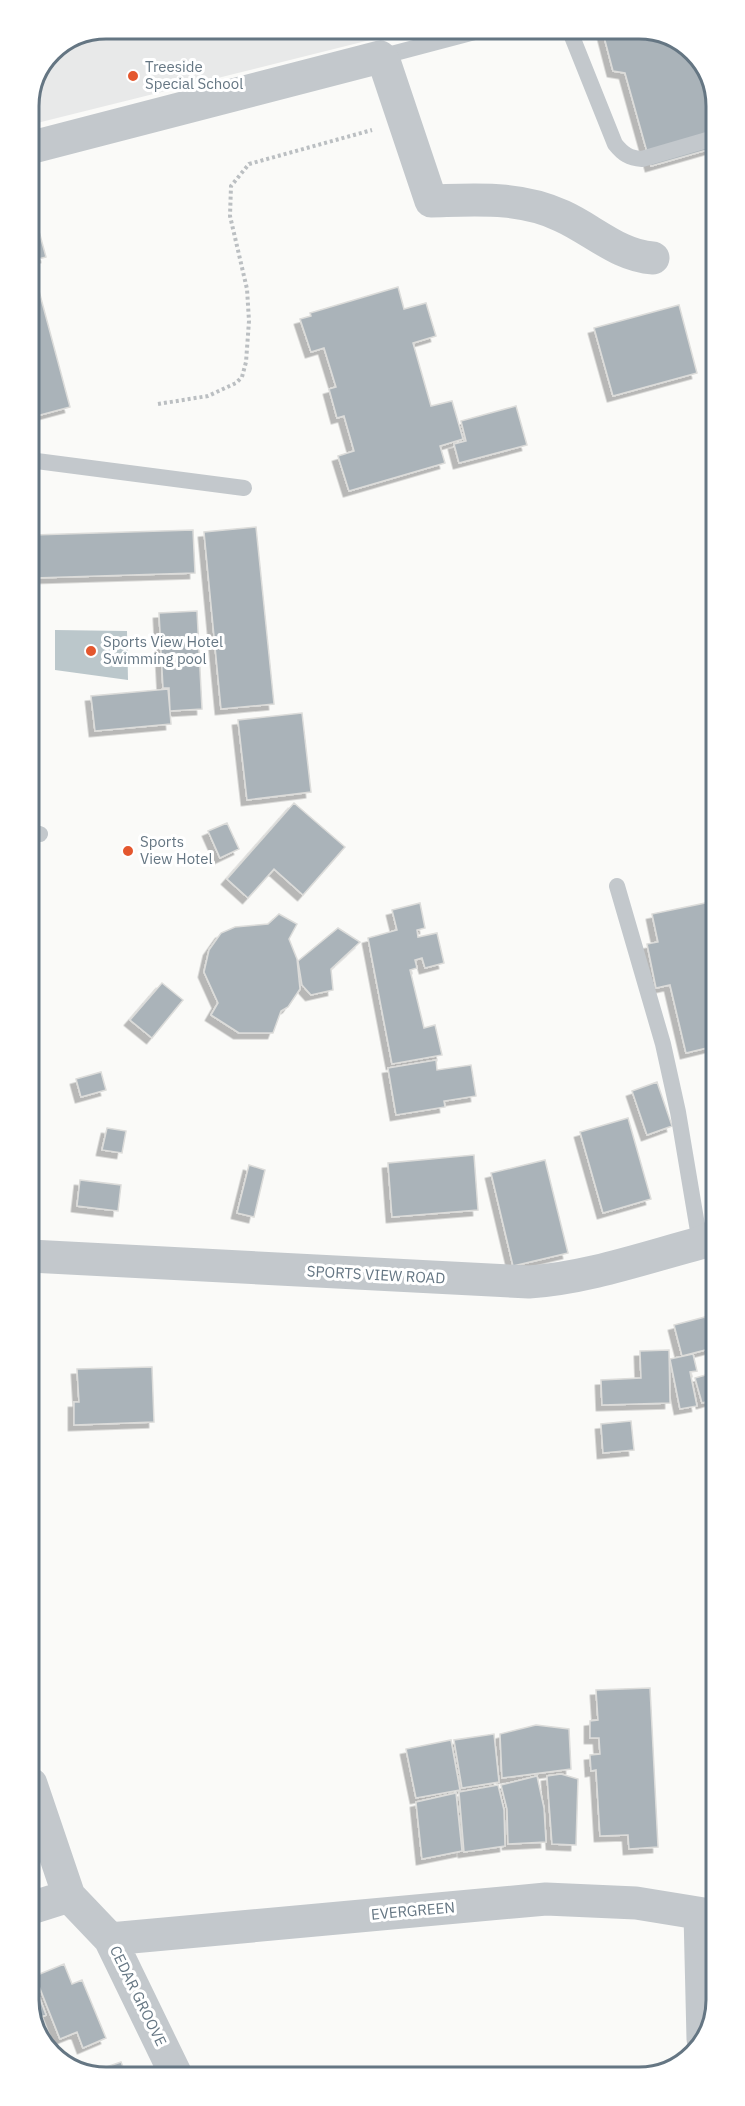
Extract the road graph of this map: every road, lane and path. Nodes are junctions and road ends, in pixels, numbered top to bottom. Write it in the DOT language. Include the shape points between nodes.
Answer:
graph roads {
  1 [pos="448,39"];
  2 [pos="573,39"];
  3 [pos="380,57"];
  4 [pos="405,121"];
  5 [pos="706,140"];
  6 [pos="39,145"];
  7 [pos="653,258"];
  8 [pos="158,404"];
  9 [pos="39,461"];
  10 [pos="244,488"];
  11 [pos="617,886"];
  12 [pos="706,1231"];
  13 [pos="706,1241"];
  14 [pos="39,1256"];
  15 [pos="39,1808"];
  16 [pos="69,1896"];
  17 [pos="39,1905"];
  18 [pos="706,1915"];
  19 [pos="110,1939"];
  20 [pos="706,1965"];
  21 [pos="704,2016"];
  22 [pos="172,2067"];
  1 -- 3 [label="lane"];
  2 -- 5 [label="lane" via="621,152 642,159"];
  3 -- 4 [label="street"];
  3 -- 6 [label="street"];
  4 -- 7 [label="street" via="431,201 516,201 562,216 630,255"];
  4 -- 8 [label="path" via="249,164 231,186 230,216 247,290 249,321 242,377 208,396"];
  9 -- 10 [label="lane"];
  11 -- 12 [label="lane" via="663,1044"];
  13 -- 14 [label="street, SPORTS VIEW ROAD" via="555,1280 529,1282"];
  15 -- 16 [label="street"];
  16 -- 17 [label="street"];
  16 -- 19 [label="street, CEDAR GROOVE"];
  18 -- 19 [label="street, EVERGREEN" via="636,1903 546,1899"];
  19 -- 22 [label="street, CEDAR GROOVE"];
  20 -- 21 [label="street"];
}
